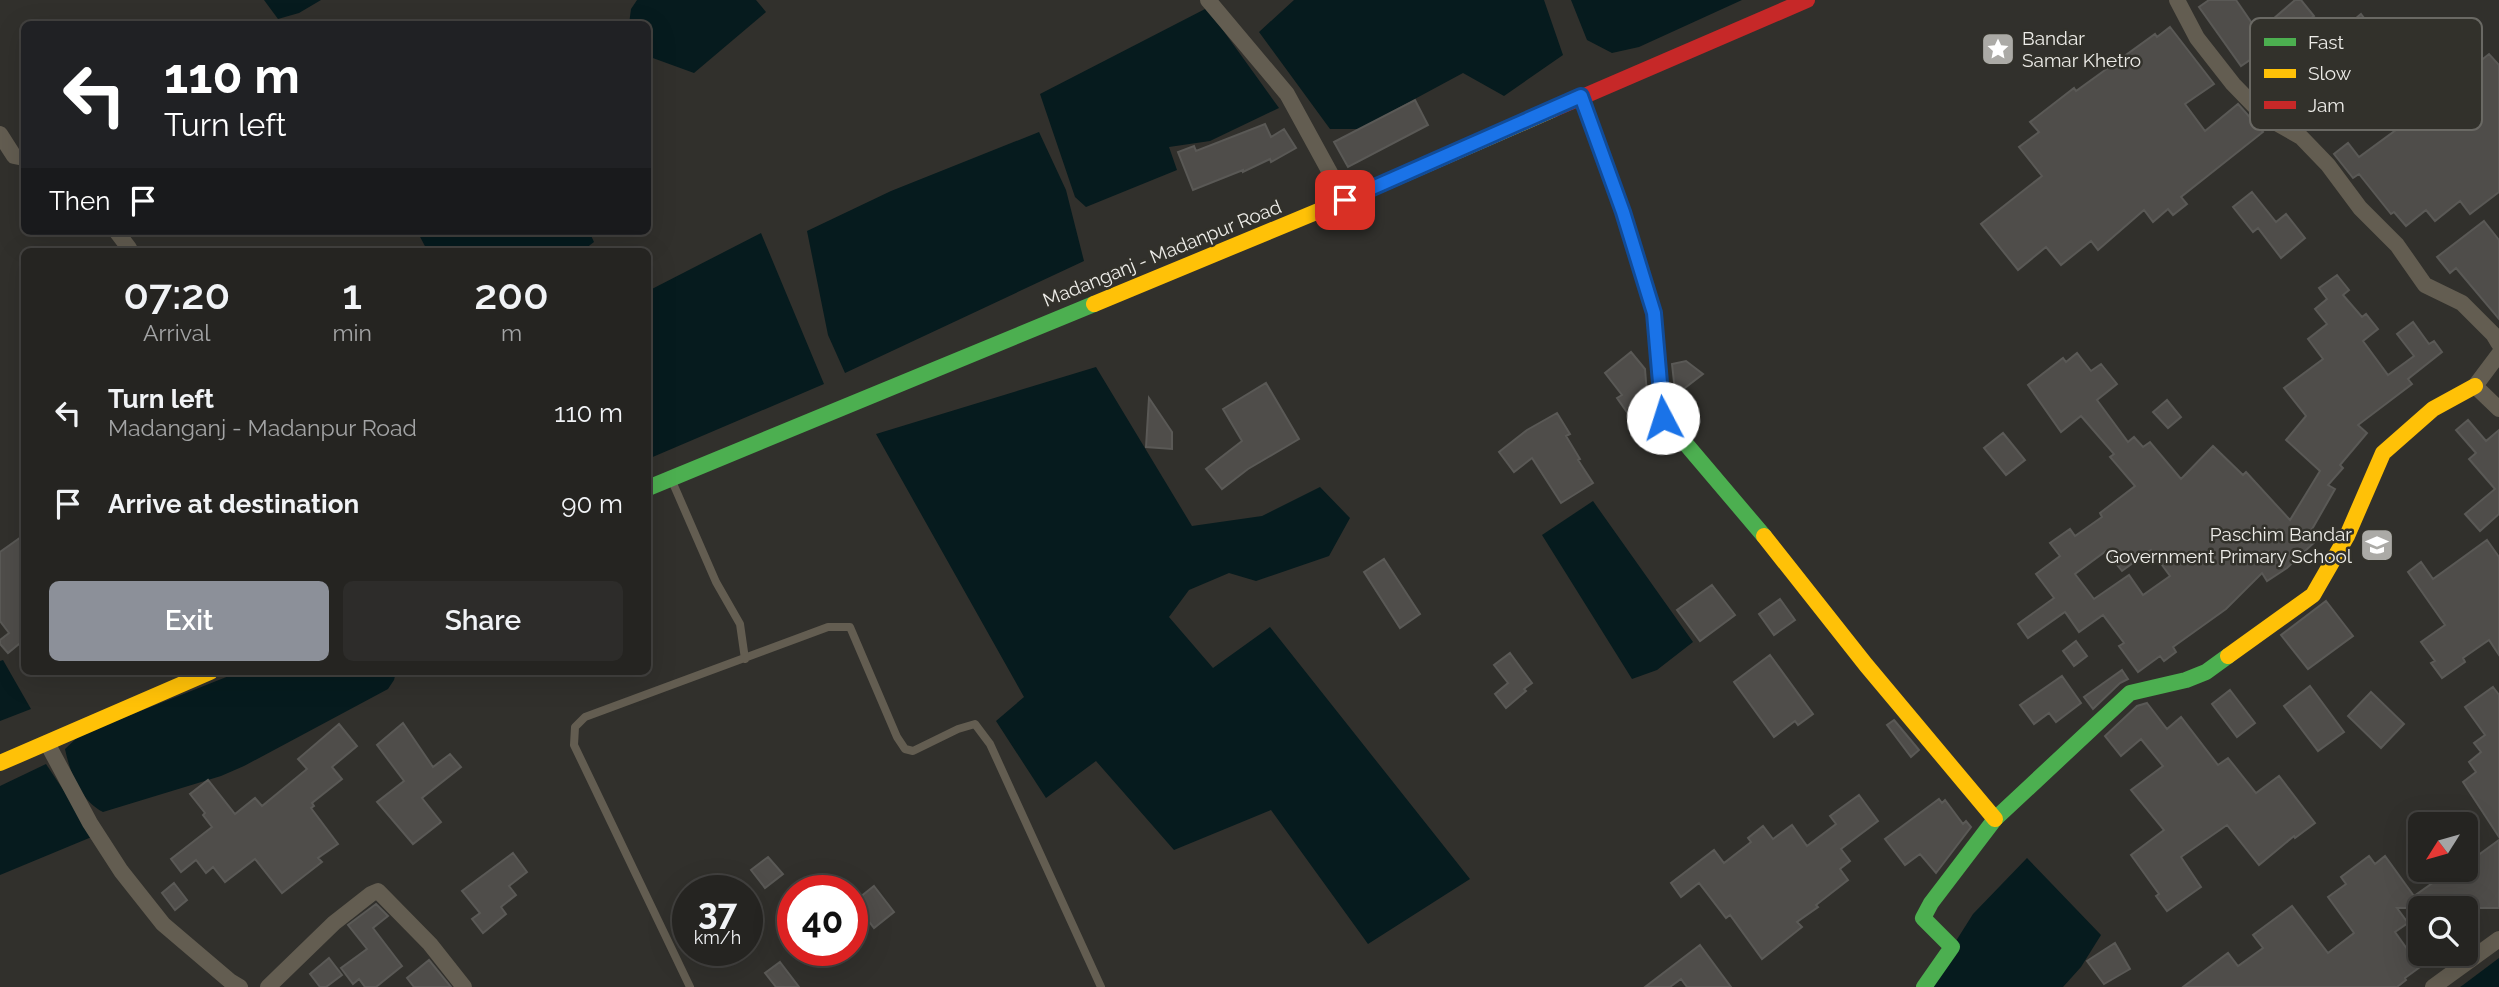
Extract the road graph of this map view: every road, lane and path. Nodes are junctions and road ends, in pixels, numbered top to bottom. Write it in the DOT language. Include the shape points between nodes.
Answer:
graph roads {
  1 [pos="1208,0"];
  2 [pos="1807,0"];
  3 [pos="2177,0"];
  4 [pos="1581,96"];
  5 [pos="2250,102"];
  6 [pos="2289,130"];
  7 [pos="0,134"];
  8 [pos="21,157"];
  9 [pos="1345,200"];
  10 [pos="2499,344"];
  11 [pos="2499,354"];
  12 [pos="2474,386"];
  13 [pos="2499,409"];
  14 [pos="671,479"];
  15 [pos="651,487"];
  16 [pos="745,659"];
  17 [pos="203,675"];
  18 [pos="47,743"];
  19 [pos="0,763"];
  20 [pos="1995,819"];
  21 [pos="2499,939"];
  22 [pos="240,987"];
  23 [pos="268,987"];
  24 [pos="464,987"];
  25 [pos="690,987"];
  26 [pos="1101,987"];
  27 [pos="1924,987"];
  28 [pos="2433,987"];
  1 -- 9 [label="street" via="1287,94"];
  2 -- 4 [label="street, Madanganj - Madanpur Road"];
  3 -- 5 [label="street" via="2197,38"];
  4 -- 9 [label="street, Madanganj - Madanpur Road"];
  4 -- 20 [label="street" via="1654,313 1663,418"];
  6 -- 10 [label="street" via="2329,165 2425,285 2462,303"];
  7 -- 8 [label="street" via="14,156"];
  9 -- 14 [label="street, Madanganj - Madanpur Road"];
  11 -- 12 [label="street"];
  12 -- 13 [label="street"];
  12 -- 20 [label="street" via="2434,409 2383,453 2347,536 2313,594 2206,672 2130,693"];
  14 -- 15 [label="street, Madanganj - Madanpur Road"];
  14 -- 16 [label="lane" via="716,582 740,624"];
  16 -- 25 [label="lane" via="585,717 575,727 574,745"];
  16 -- 26 [label="lane" via="828,627 850,627 905,749 914,751 975,724 990,744"];
  17 -- 18 [label="street"];
  18 -- 19 [label="street"];
  18 -- 22 [label="street" via="121,871 163,924"];
  20 -- 27 [label="street" via="1923,918 1952,947"];
  21 -- 28 [label="street"];
  23 -- 24 [label="street" via="334,923 378,891"];
}
